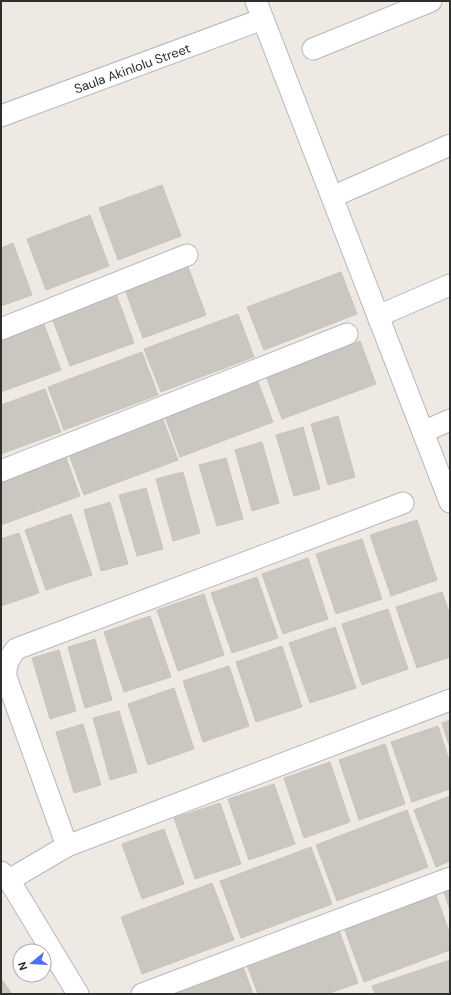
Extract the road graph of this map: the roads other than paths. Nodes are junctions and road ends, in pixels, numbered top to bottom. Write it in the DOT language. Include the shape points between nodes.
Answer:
graph roads {
  1 [pos="431,1"];
  2 [pos="259,10"];
  3 [pos="313,49"];
  4 [pos="1,116"];
  5 [pos="450,145"];
  6 [pos="332,197"];
  7 [pos="187,255"];
  8 [pos="450,285"];
  9 [pos="378,316"];
  10 [pos="1,329"];
  11 [pos="347,334"];
  12 [pos="450,420"];
  13 [pos="423,432"];
  14 [pos="1,471"];
  15 [pos="450,502"];
  16 [pos="403,503"];
  17 [pos="450,700"];
  18 [pos="67,846"];
  19 [pos="5,876"];
  20 [pos="450,878"];
  21 [pos="78,994"];
  22 [pos="142,994"];
  1 -- 3 [label="street"];
  2 -- 4 [label="street, Saula Akinlolu Street"];
  2 -- 6 [label="street"];
  5 -- 6 [label="street"];
  6 -- 9 [label="street"];
  7 -- 10 [label="street"];
  8 -- 9 [label="street"];
  9 -- 13 [label="street"];
  11 -- 14 [label="street"];
  12 -- 13 [label="street"];
  13 -- 15 [label="street"];
  16 -- 18 [label="street" via="16,649 5,669 6,677"];
  17 -- 18 [label="street"];
  18 -- 19 [label="street"];
  19 -- 21 [label="street"];
  20 -- 22 [label="street"];
}
